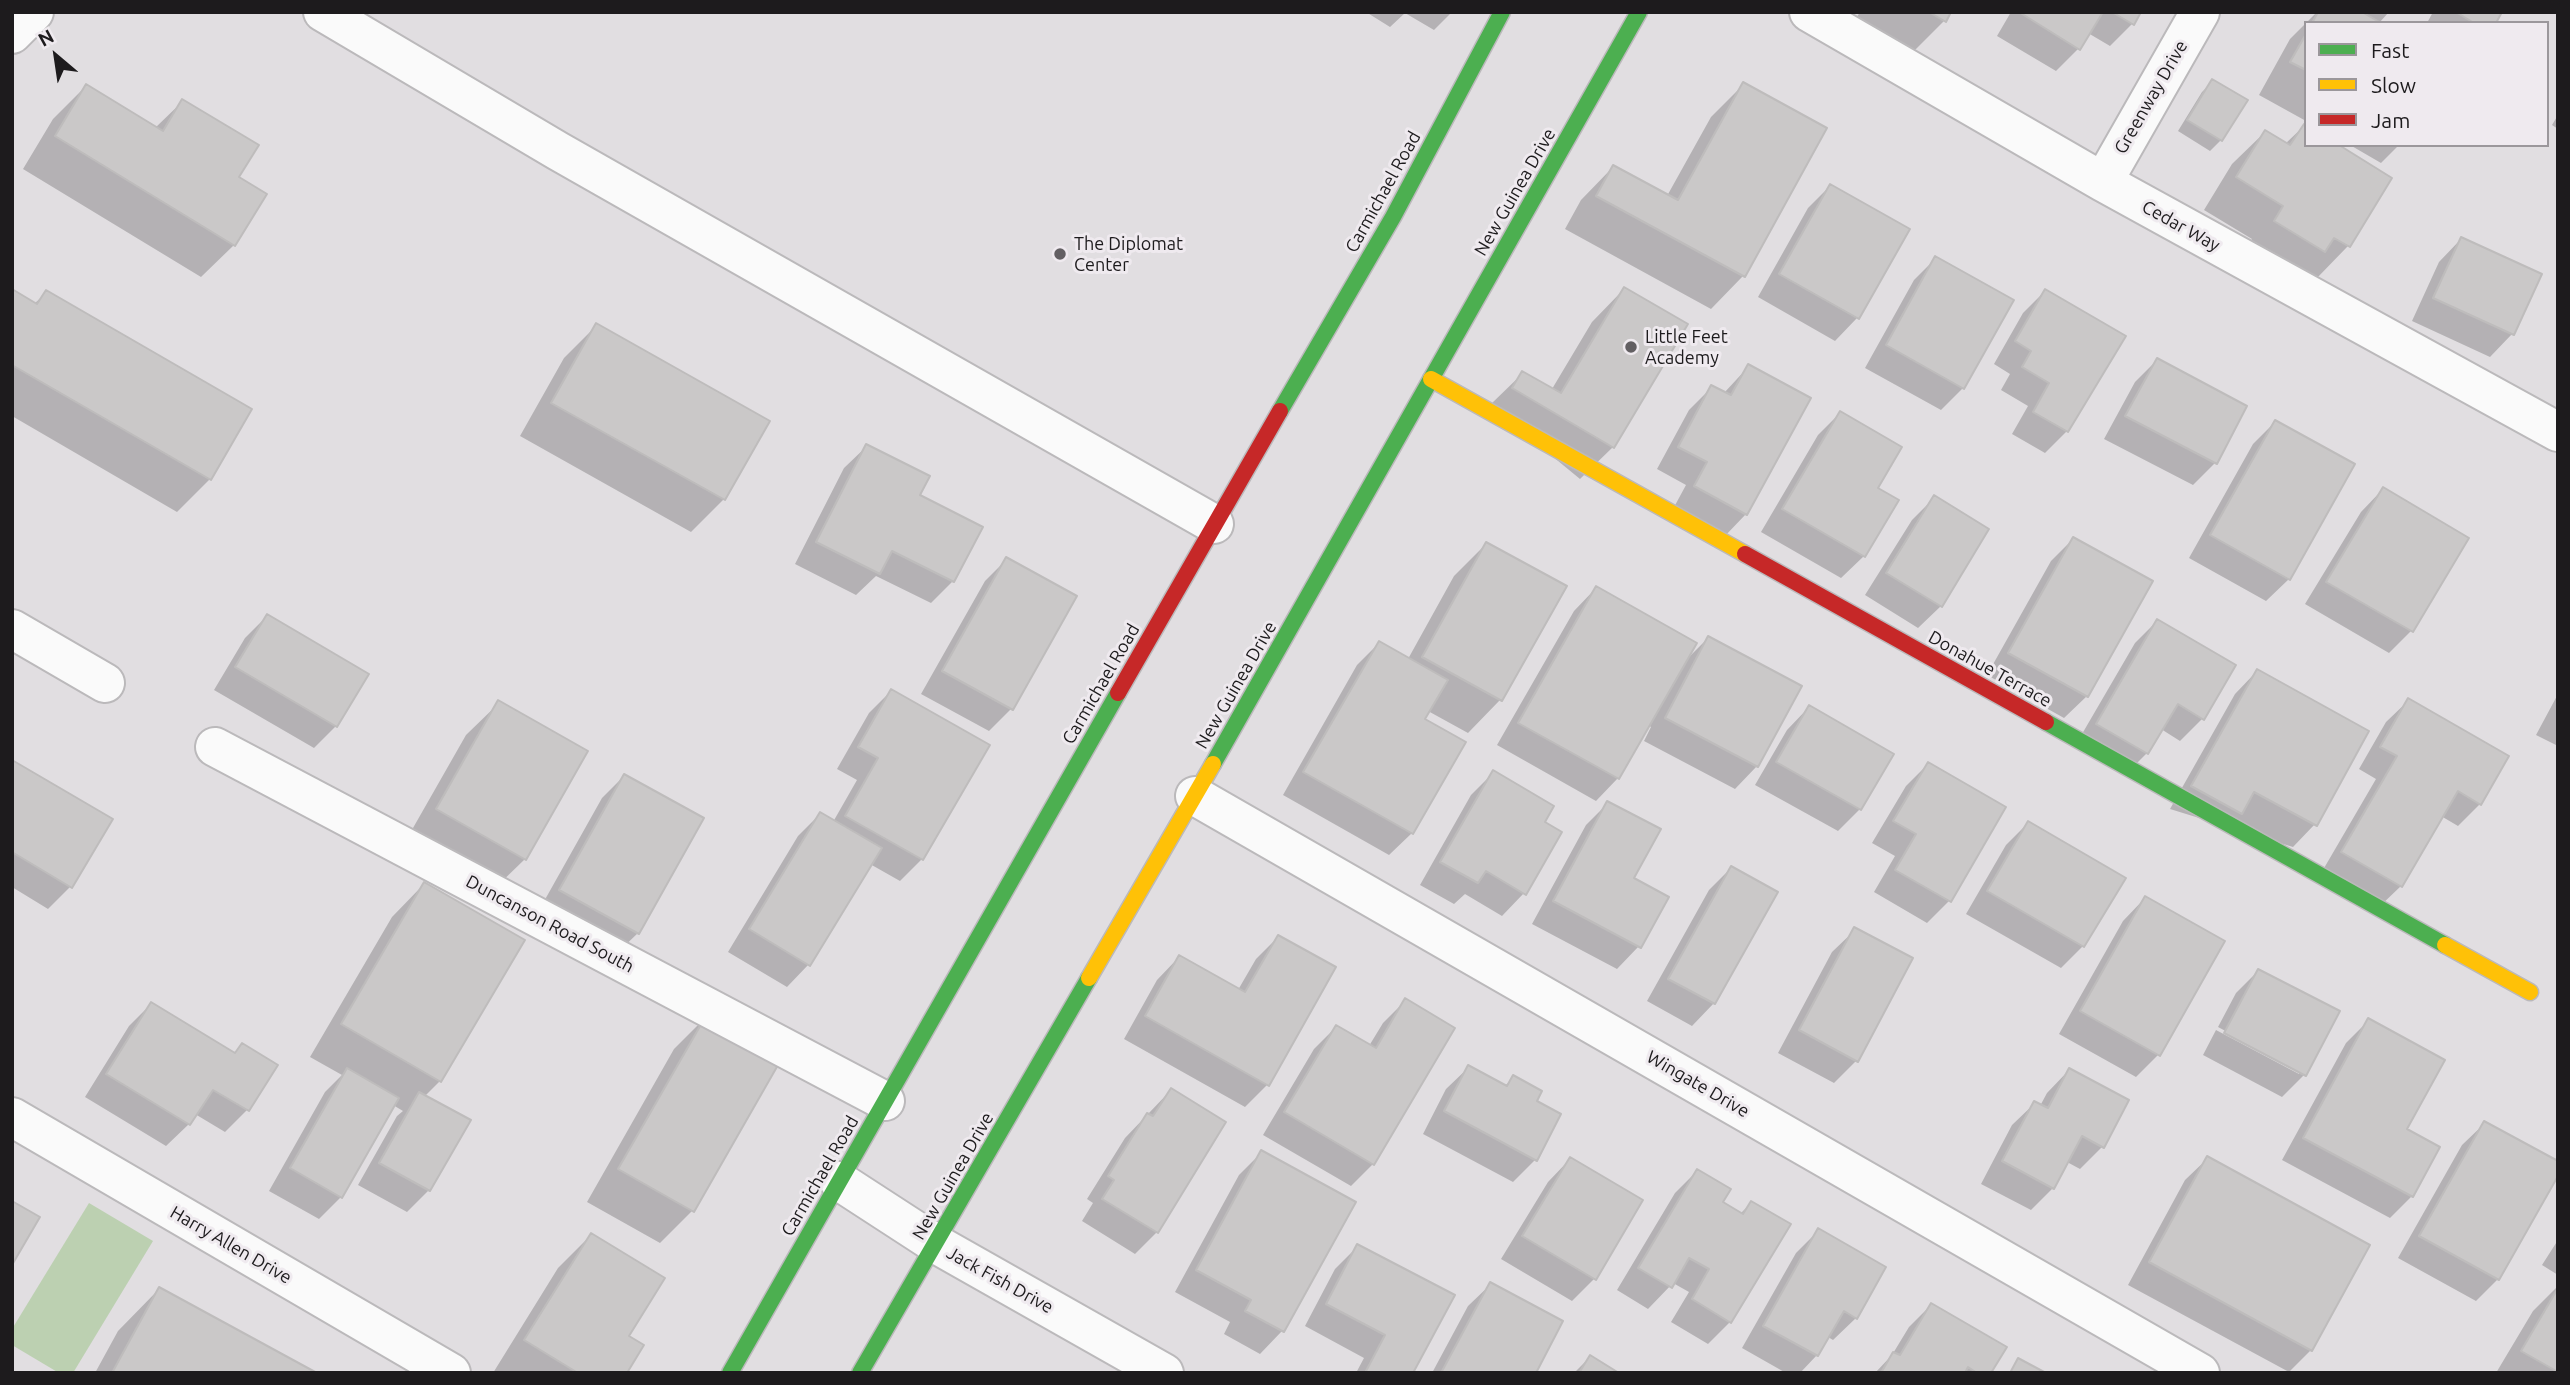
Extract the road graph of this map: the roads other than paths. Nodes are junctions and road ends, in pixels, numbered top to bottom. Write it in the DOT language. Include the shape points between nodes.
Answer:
graph roads {
  1 [pos="34,12"];
  2 [pos="323,12"];
  3 [pos="1502,12"];
  4 [pos="1639,12"];
  5 [pos="1809,12"];
  6 [pos="2200,12"];
  7 [pos="12,34"];
  8 [pos="2103,182"];
  9 [pos="1431,379"];
  10 [pos="2555,425"];
  11 [pos="1214,524"];
  12 [pos="12,629"];
  13 [pos="105,682"];
  14 [pos="215,747"];
  15 [pos="1195,796"];
  16 [pos="2530,992"];
  17 [pos="885,1101"];
  18 [pos="12,1118"];
  19 [pos="839,1181"];
  20 [pos="936,1244"];
  21 [pos="450,1373"];
  22 [pos="730,1373"];
  23 [pos="860,1373"];
  24 [pos="1164,1373"];
  25 [pos="2200,1373"];
  1 -- 7 [label="street"];
  2 -- 11 [label="street"];
  3 -- 11 [label="street, Carmichael Road" via="1392,217"];
  4 -- 9 [label="street, New Guinea Drive"];
  5 -- 8 [label="street, Cedar Way"];
  6 -- 8 [label="street, Greenway Drive"];
  8 -- 10 [label="street, Cedar Way"];
  9 -- 15 [label="street, New Guinea Drive"];
  9 -- 16 [label="street, Donahue Terrace"];
  11 -- 17 [label="street, Carmichael Road"];
  12 -- 13 [label="street"];
  14 -- 17 [label="street, Duncanson Road South"];
  15 -- 20 [label="street, New Guinea Drive"];
  15 -- 25 [label="street, Wingate Drive"];
  17 -- 19 [label="street, Carmichael Road"];
  18 -- 21 [label="street, Harry Allen Drive"];
  19 -- 20 [label="street, Jack Fish Drive"];
  19 -- 22 [label="street, Carmichael Road"];
  20 -- 23 [label="street, New Guinea Drive"];
  20 -- 24 [label="street, Jack Fish Drive"];
}
